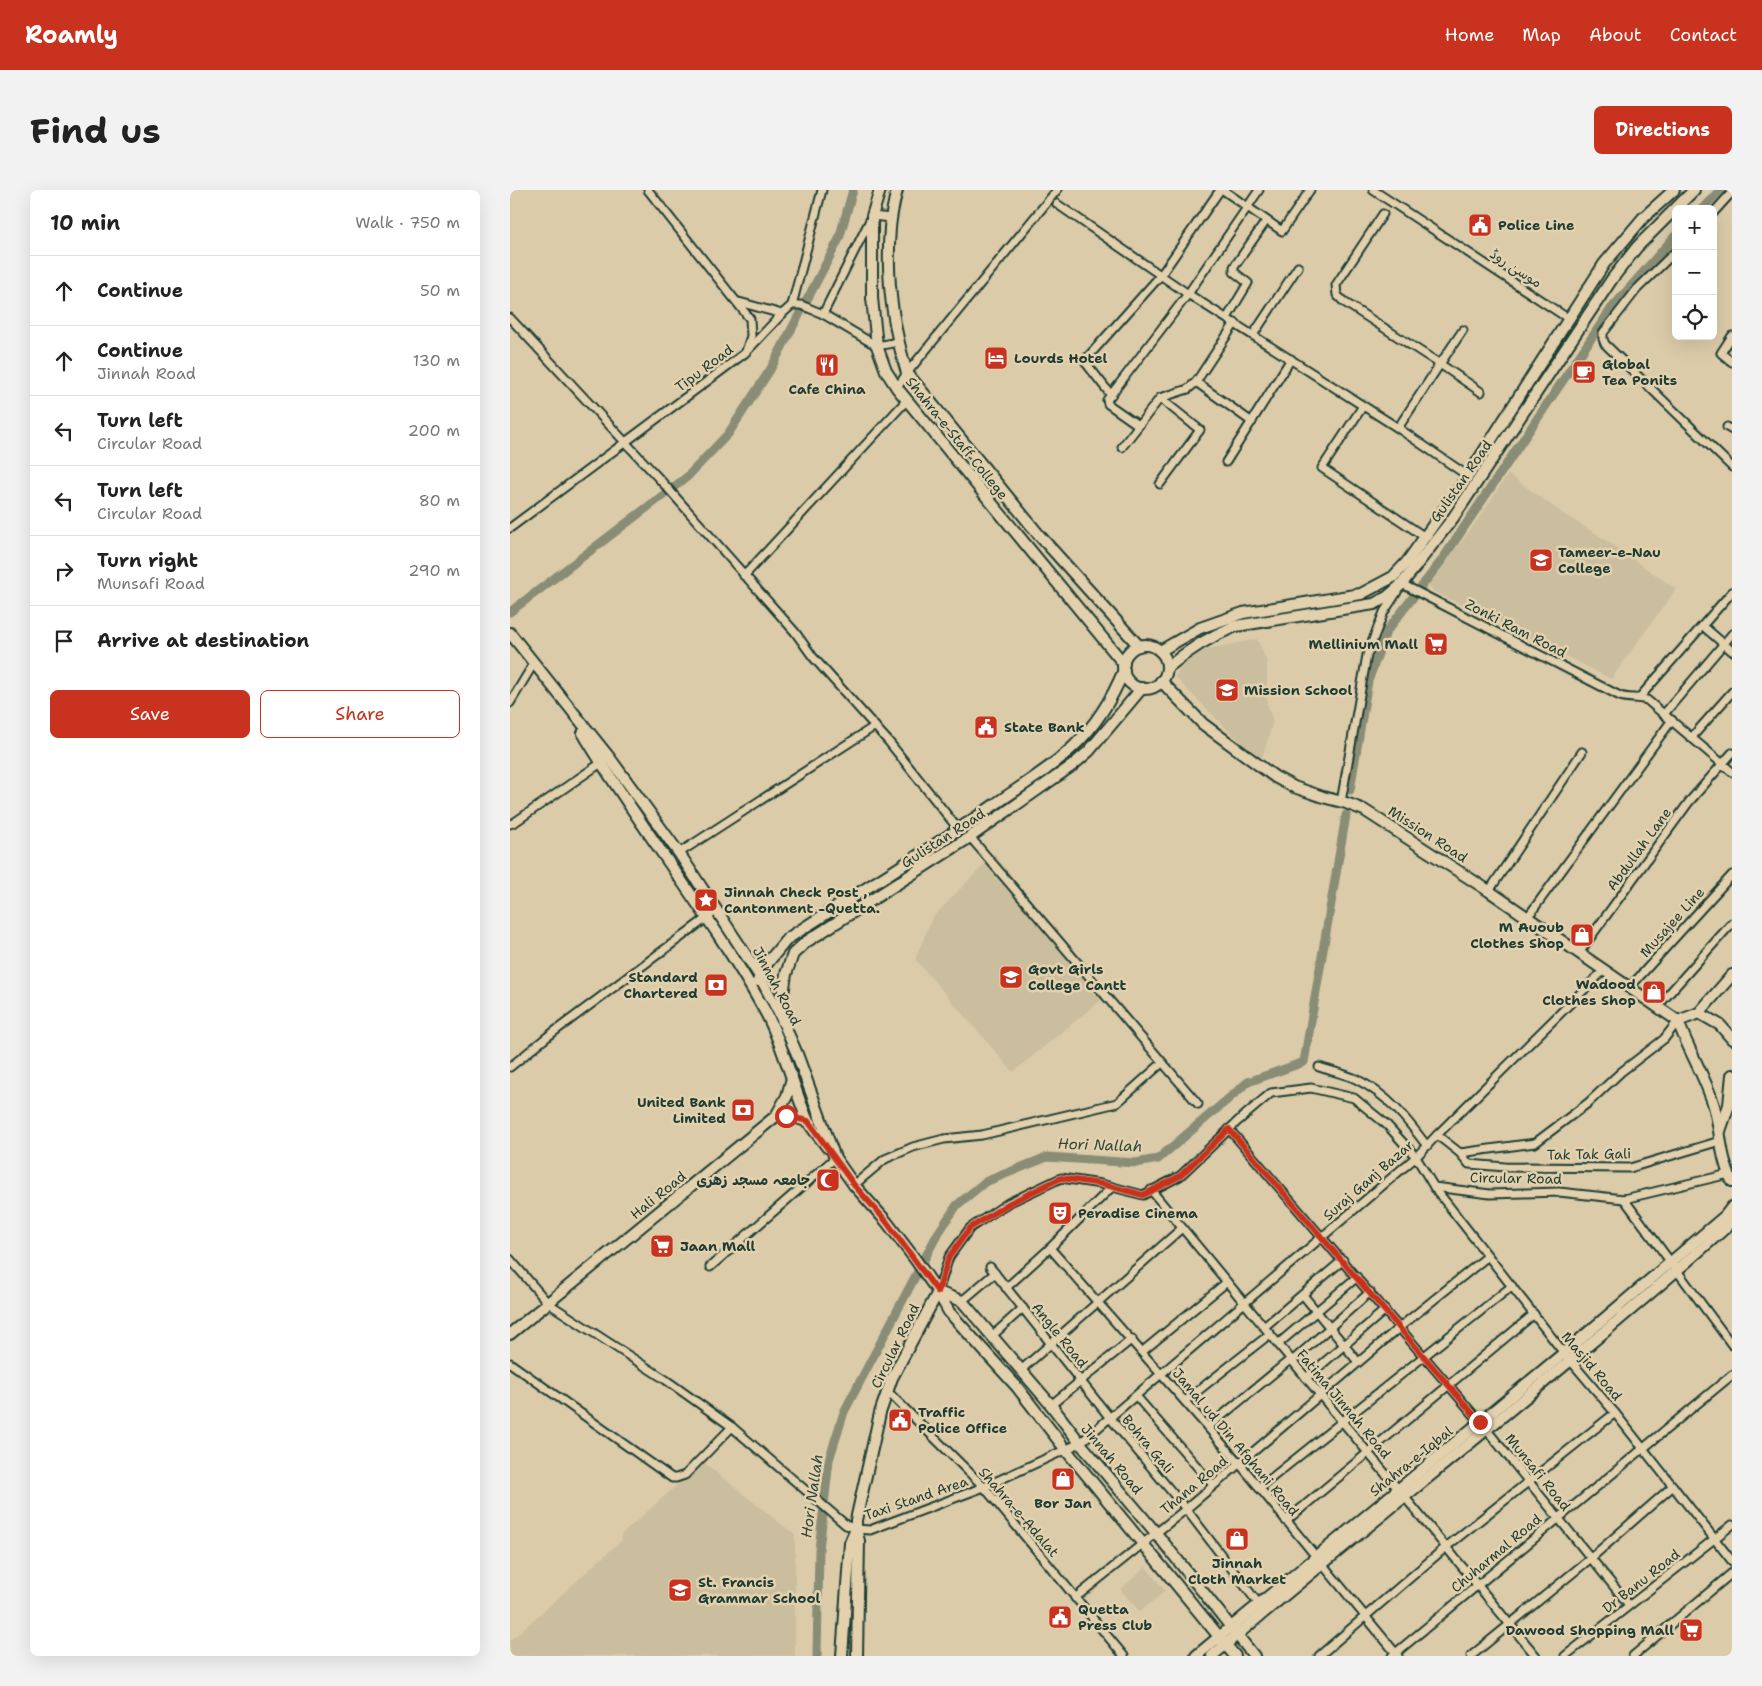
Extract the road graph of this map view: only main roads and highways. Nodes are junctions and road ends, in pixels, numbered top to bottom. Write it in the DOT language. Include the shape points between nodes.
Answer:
graph roads {
  1 [pos="880,190"];
  2 [pos="897,190"];
  3 [pos="1674,190"];
  4 [pos="1694,190"];
  5 [pos="1507,416"];
  6 [pos="1518,423"];
  7 [pos="511,634"];
  8 [pos="1138,646"];
  9 [pos="1160,651"];
  10 [pos="1124,667"];
  11 [pos="1167,668"];
  12 [pos="1161,681"];
  13 [pos="1142,688"];
  14 [pos="567,705"];
  15 [pos="1732,975"];
  16 [pos="759,976"];
  17 [pos="753,994"];
  18 [pos="1699,1013"];
  19 [pos="780,1015"];
  20 [pos="1678,1020"];
  21 [pos="1732,1038"];
  22 [pos="799,1061"];
  23 [pos="1732,1075"];
  24 [pos="792,1078"];
  25 [pos="776,1116"];
  26 [pos="808,1121"];
  27 [pos="1732,1125"];
  28 [pos="825,1131"];
  29 [pos="1720,1136"];
  30 [pos="835,1158"];
  31 [pos="1730,1178"];
  32 [pos="1732,1207"];
  33 [pos="1732,1222"];
  34 [pos="1674,1266"];
  35 [pos="938,1292"];
  36 [pos="510,1334"];
  37 [pos="856,1529"];
  38 [pos="1234,1631"];
  39 [pos="1222,1641"];
  40 [pos="842,1656"];
  41 [pos="857,1656"];
  42 [pos="1196,1656"];
  43 [pos="1212,1656"];
  44 [pos="1235,1656"];
  45 [pos="1254,1656"];
  1 -- 10 [label="main road, Shahra-e-Staff College" via="872,216 872,298 877,346 886,371"];
  2 -- 8 [label="main road, Shahra-e-Staff College" via="890,228 890,274 898,342 907,373 1039,535"];
  3 -- 5 [label="main road, Gulistan Road" via="1643,218 1604,264"];
  4 -- 6 [label="main road, Gulistan Road" via="1637,247 1612,279"];
  5 -- 6 [label="main road"];
  5 -- 9 [label="main road, Gulistan Road" via="1425,537 1393,576 1361,594 1243,613 1200,628"];
  6 -- 11 [label="main road, Gulistan Road" via="1452,518 1401,585 1388,597 1374,604 1236,626 1183,654"];
  7 -- 14 [label="main road, Jinnah Road"];
  8 -- 9 [label="main road" via="1150,645"];
  8 -- 10 [label="main road" via="1128,652"];
  9 -- 11 [label="main road"];
  10 -- 13 [label="main road" via="1130,682"];
  10 -- 16 [label="main road, Gulistan Road" via="1116,689 1098,719 1074,746 959,830 787,939"];
  11 -- 12 [label="main road"];
  12 -- 13 [label="main road"];
  12 -- 20 [label="main road, Mission Road" via="1203,724 1275,777 1294,787 1364,810"];
  13 -- 19 [label="main road, Gulistan Road" via="1089,751 1073,765 970,837 806,942 793,954 786,974"];
  14 -- 16 [label="main road, Jinnah Road" via="609,756 679,853"];
  14 -- 17 [label="main road, Jinnah Road" via="601,763 707,918"];
  15 -- 18 [label="main road"];
  16 -- 17 [label="main road, Gulistan Road"];
  16 -- 19 [label="main road, Jinnah Road"];
  17 -- 24 [label="main road, Jinnah Road" via="766,1013"];
  18 -- 20 [label="main road"];
  18 -- 21 [label="main road" via="1720,1025"];
  19 -- 22 [label="main road, Jinnah Road"];
  20 -- 29 [label="main road" via="1714,1106"];
  22 -- 24 [label="main road, Hali Road"];
  22 -- 28 [label="main road, Jinnah Road"];
  23 -- 29 [label="main road" via="1729,1105"];
  24 -- 25 [label="main road, Hali Road"];
  24 -- 26 [label="main road, Jinnah Road"];
  25 -- 26 [label="main road"];
  25 -- 36 [label="main road, Hali Road"];
  26 -- 28 [label="main road"];
  26 -- 30 [label="main road, Jinnah Road"];
  27 -- 29 [label="main road"];
  28 -- 30 [label="main road, Jinnah Road"];
  29 -- 31 [label="main road"];
  30 -- 35 [label="main road, Jinnah Road"];
  32 -- 34 [label="main road, Shahra-e-Iqbal"];
  33 -- 34 [label="main road, Shahra-e-Iqbal"];
  34 -- 38 [label="main road, Shahra-e-Iqbal"];
  35 -- 37 [label="main road, Circular Road" via="887,1391"];
  35 -- 38 [label="main road, Jinnah Road" via="962,1301 1051,1405"];
  35 -- 39 [label="main road, Jinnah Road" via="949,1312 1017,1387"];
  37 -- 40 [label="main road, Circular Road" via="850,1543"];
  37 -- 41 [label="main road, Circular Road" via="859,1541"];
  38 -- 39 [label="main road, Shahra-e-Iqbal"];
  38 -- 45 [label="main road, Jinnah Road"];
  39 -- 42 [label="main road, Shahra-e-Iqbal"];
  39 -- 43 [label="main road, Shahra-e-Iqbal"];
  39 -- 44 [label="main road, Jinnah Road"];
}
